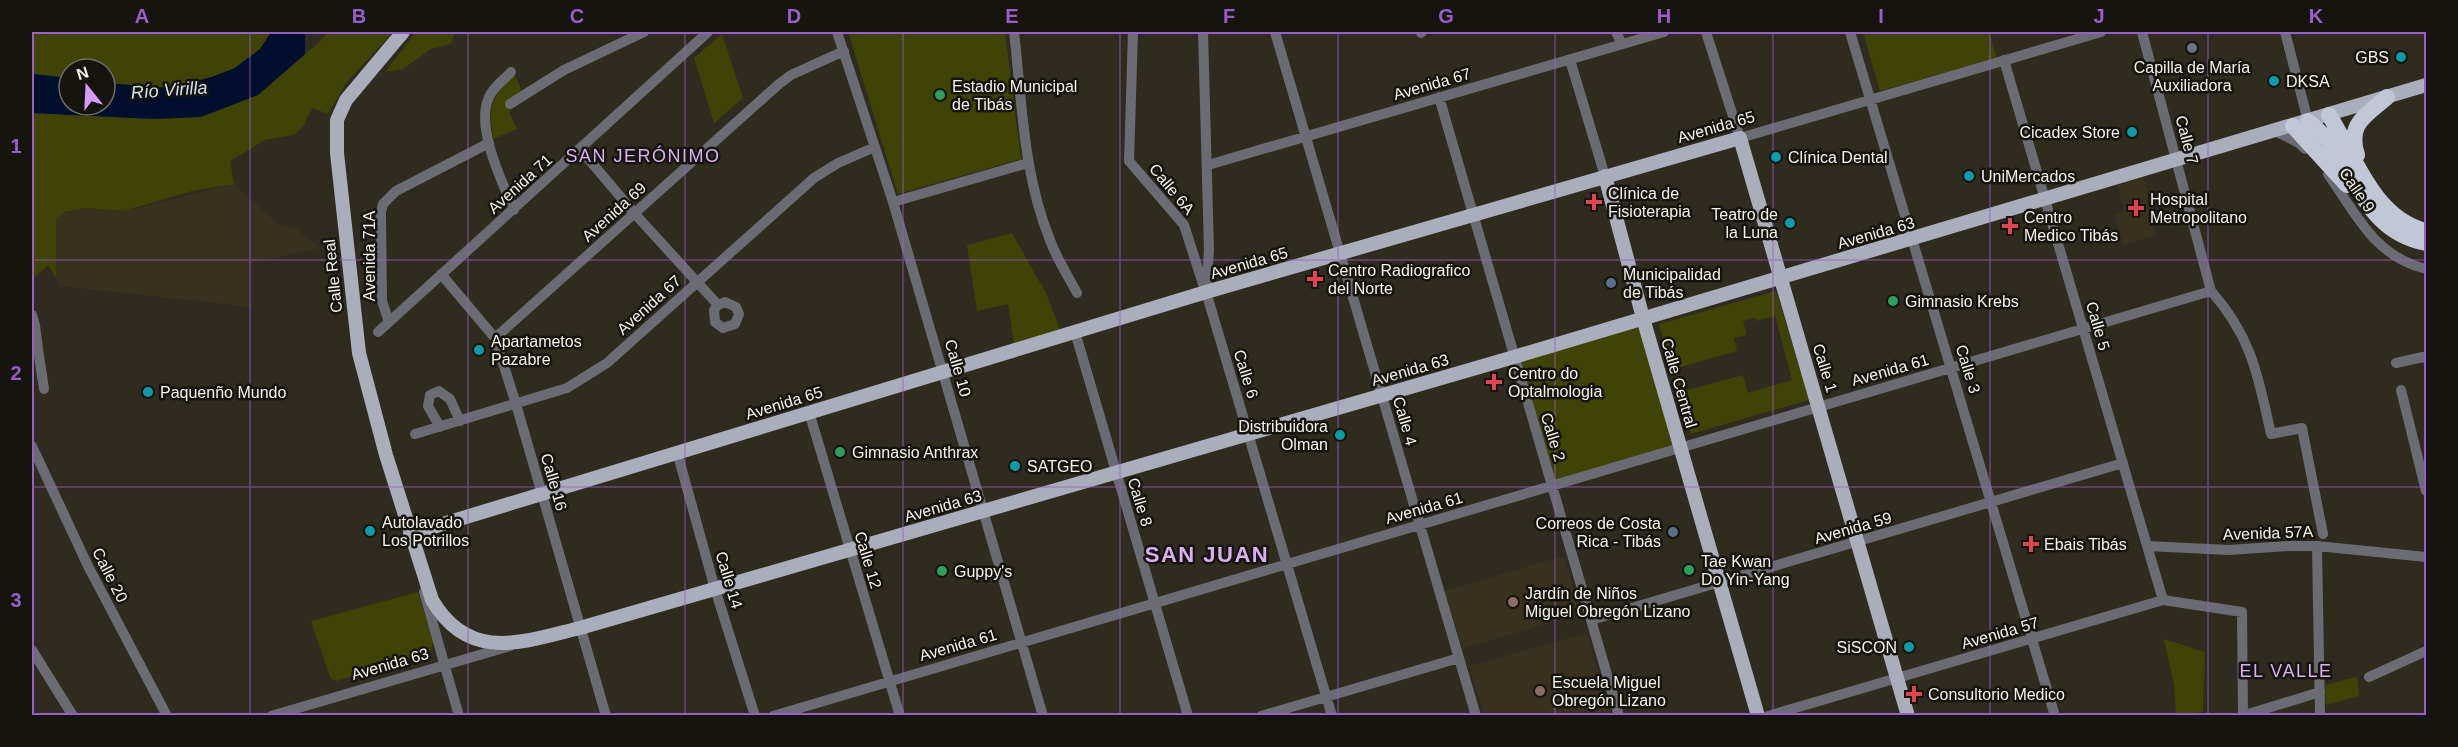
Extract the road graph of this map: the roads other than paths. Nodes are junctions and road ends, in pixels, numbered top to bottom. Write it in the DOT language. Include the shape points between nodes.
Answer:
graph roads {
  1 [pos="403,32"];
  2 [pos="644,32"];
  3 [pos="708,32"];
  4 [pos="837,32"];
  5 [pos="1014,32"];
  6 [pos="1133,32"];
  7 [pos="1203,32"];
  8 [pos="1275,32"];
  9 [pos="1616,32"];
  10 [pos="1664,32"];
  11 [pos="1706,32"];
  12 [pos="1850,32"];
  13 [pos="2101,32"];
  14 [pos="2142,32"];
  15 [pos="2285,32"];
  16 [pos="1622,44"];
  17 [pos="844,51"];
  18 [pos="1570,60"];
  19 [pos="2004,60"];
  20 [pos="512,72"];
  21 [pos="2427,85"];
  22 [pos="1439,97"];
  23 [pos="2387,97"];
  24 [pos="1872,99"];
  25 [pos="510,104"];
  26 [pos="2329,115"];
  27 [pos="2300,123"];
  28 [pos="2275,131"];
  29 [pos="1306,136"];
  30 [pos="1740,138"];
  31 [pos="489,143"];
  32 [pos="875,147"];
  33 [pos="580,149"];
  34 [pos="2177,161"];
  35 [pos="1028,163"];
  36 [pos="1208,165"];
  37 [pos="1605,177"];
  38 [pos="2364,179"];
  39 [pos="2045,200"];
  40 [pos="893,202"];
  41 [pos="514,210"];
  42 [pos="635,214"];
  43 [pos="1474,214"];
  44 [pos="2427,231"];
  45 [pos="1913,239"];
  46 [pos="2427,243"];
  47 [pos="1209,250"];
  48 [pos="1340,253"];
  49 [pos="1195,254"];
  50 [pos="2427,269"];
  51 [pos="441,274"];
  52 [pos="1780,279"];
  53 [pos="696,282"];
  54 [pos="2211,291"];
  55 [pos="1206,292"];
  56 [pos="1077,293"];
  57 [pos="718,306"];
  58 [pos="32,315"];
  59 [pos="1643,318"];
  60 [pos="389,322"];
  61 [pos="2083,329"];
  62 [pos="378,332"];
  63 [pos="1075,332"];
  64 [pos="495,338"];
  65 [pos="35,348"];
  66 [pos="1514,357"];
  67 [pos="2427,358"];
  68 [pos="2396,363"];
  69 [pos="1952,368"];
  70 [pos="944,371"];
  71 [pos="44,389"];
  72 [pos="2401,390"];
  73 [pos="1382,396"];
  74 [pos="516,404"];
  75 [pos="1819,407"];
  76 [pos="809,412"];
  77 [pos="460,421"];
  78 [pos="440,427"];
  79 [pos="415,434"];
  80 [pos="1248,434"];
  81 [pos="32,446"];
  82 [pos="1680,448"];
  83 [pos="677,452"];
  84 [pos="2122,463"];
  85 [pos="1116,473"];
  86 [pos="1552,485"];
  87 [pos="2427,491"];
  88 [pos="542,493"];
  89 [pos="1992,502"];
  90 [pos="983,511"];
  91 [pos="1420,525"];
  92 [pos="410,534"];
  93 [pos="2323,534"];
  94 [pos="1858,542"];
  95 [pos="2147,546"];
  96 [pos="2317,546"];
  97 [pos="849,550"];
  98 [pos="2427,557"];
  99 [pos="1287,564"];
  100 [pos="1719,583"];
  101 [pos="715,589"];
  102 [pos="2163,600"];
  103 [pos="1155,603"];
  104 [pos="1591,620"];
  105 [pos="580,628"];
  106 [pos="2032,639"];
  107 [pos="1021,642"];
  108 [pos="519,643"];
  109 [pos="2427,651"];
  110 [pos="32,654"];
  111 [pos="1459,658"];
  112 [pos="444,666"];
  113 [pos="2369,677"];
  114 [pos="1898,678"];
  115 [pos="890,681"];
  116 [pos="2320,692"];
  117 [pos="1326,696"];
  118 [pos="73,716"];
  119 [pos="167,716"];
  120 [pos="270,716"];
  121 [pos="459,716"];
  122 [pos="606,716"];
  123 [pos="755,716"];
  124 [pos="773,716"];
  125 [pos="900,716"];
  126 [pos="1043,716"];
  127 [pos="1188,716"];
  128 [pos="1261,716"];
  129 [pos="1332,716"];
  130 [pos="1476,716"];
  131 [pos="1619,716"];
  132 [pos="1758,716"];
  133 [pos="1768,716"];
  134 [pos="1908,716"];
  135 [pos="2055,716"];
  136 [pos="2242,716"];
  137 [pos="2320,716"];
  1 -- 92 [label="main road, Calle Real" via="346,100 337,120 337,153 358,353"];
  2 -- 25 [label="street" via="564,70"];
  3 -- 33 [label="street, Avenida 71"];
  4 -- 17 [label="street, Calle 10"];
  5 -- 35 [label="street"];
  6 -- 49 [label="street, Calle 6A" via="1129,161 1184,225"];
  7 -- 36 [label="street, Calle 6"];
  8 -- 29 [label="street, Calle 4"];
  9 -- 16 [label="street"];
  10 -- 16 [label="street, Avenida 67"];
  11 -- 30 [label="street, Calle 1"];
  12 -- 24 [label="street, Calle 3"];
  13 -- 19 [label="street, Avenida 65"];
  14 -- 34 [label="street, Calle 7"];
  15 -- 27 [label="street"];
  16 -- 18 [label="street, Avenida 67"];
  17 -- 32 [label="street, Calle 10"];
  17 -- 42 [label="street, Avenida 69" via="779,84"];
  18 -- 22 [label="street, Avenida 67"];
  18 -- 37 [label="street, Calle Central"];
  19 -- 24 [label="street, Avenida 65"];
  19 -- 39 [label="street, Calle 5"];
  20 -- 31 [label="street" via="488,99 485,116"];
  21 -- 23 [label="main road, Avenida 63"];
  22 -- 29 [label="street, Avenida 67"];
  22 -- 43 [label="street, Calle 2"];
  23 -- 26 [label="main road, Avenida 63"];
  23 -- 38 [label="highway" via="2354,131"];
  24 -- 30 [label="street, Avenida 65"];
  24 -- 45 [label="street, Calle 3"];
  26 -- 27 [label="main road, Avenida 63"];
  26 -- 38 [label="highway"];
  27 -- 28 [label="main road, Avenida 63"];
  27 -- 46 [label="highway" via="2330,143 2374,214 2395,232"];
  28 -- 34 [label="main road, Avenida 63"];
  28 -- 50 [label="street, Calle 9" via="2299,143 2327,172 2374,240 2391,255"];
  29 -- 36 [label="street, Avenida 67"];
  29 -- 48 [label="street, Calle 4"];
  30 -- 37 [label="main road, Avenida 65"];
  30 -- 52 [label="main road, Calle 1"];
  31 -- 41 [label="street"];
  31 -- 60 [label="street, Avenida 71A" via="396,191 383,204 381,295"];
  32 -- 40 [label="street, Calle 10"];
  32 -- 53 [label="street, Avenida 67" via="814,178"];
  33 -- 41 [label="street, Avenida 71"];
  33 -- 42 [label="street"];
  34 -- 39 [label="main road, Avenida 63"];
  34 -- 54 [label="street, Calle 7"];
  35 -- 40 [label="street"];
  35 -- 56 [label="street" via="1050,241"];
  36 -- 47 [label="street, Calle 6"];
  37 -- 43 [label="main road, Avenida 65"];
  37 -- 59 [label="main road, Calle Central"];
  38 -- 44 [label="highway" via="2391,211 2410,225"];
  39 -- 45 [label="main road, Avenida 63"];
  39 -- 61 [label="street, Calle 5"];
  40 -- 70 [label="street, Calle 10"];
  41 -- 51 [label="street, Avenida 71"];
  42 -- 53 [label="street"];
  42 -- 64 [label="street, Avenida 69"];
  43 -- 48 [label="main road, Avenida 65"];
  43 -- 66 [label="street, Calle 2"];
  45 -- 52 [label="main road, Avenida 63"];
  45 -- 69 [label="street, Calle 3"];
  47 -- 49 [label="street"];
  47 -- 55 [label="street, Calle 6"];
  48 -- 55 [label="main road, Avenida 65"];
  48 -- 73 [label="street, Calle 4"];
  49 -- 55 [label="street, Calle 6A"];
  51 -- 60 [label="street, Avenida 71"];
  51 -- 64 [label="street, Calle 16"];
  52 -- 59 [label="main road, Avenida 63"];
  52 -- 75 [label="main road, Calle 1"];
  53 -- 57 [label="street"];
  53 -- 74 [label="street, Avenida 67" via="585,379"];
  54 -- 61 [label="street, Avenida 61"];
  54 -- 93 [label="street" via="2244,336 2271,434 2302,428"];
  55 -- 63 [label="main road, Avenida 65"];
  55 -- 80 [label="street, Calle 6"];
  58 -- 65 [label="street"];
  59 -- 66 [label="main road, Avenida 63"];
  59 -- 82 [label="main road, Calle Central"];
  60 -- 62 [label="street, Avenida 71"];
  61 -- 69 [label="street, Avenida 61"];
  61 -- 84 [label="street, Calle 5"];
  63 -- 70 [label="main road, Avenida 65"];
  63 -- 85 [label="street, Calle 8"];
  64 -- 74 [label="street, Calle 16"];
  65 -- 71 [label="street"];
  66 -- 73 [label="main road, Avenida 63"];
  66 -- 86 [label="street, Calle 2"];
  67 -- 68 [label="street"];
  69 -- 75 [label="street, Avenida 61"];
  69 -- 89 [label="street, Calle 3"];
  70 -- 76 [label="main road, Avenida 65"];
  70 -- 90 [label="street, Calle 10"];
  72 -- 87 [label="street"];
  73 -- 80 [label="main road, Avenida 63"];
  73 -- 91 [label="street, Calle 4"];
  74 -- 77 [label="street, Avenida 67"];
  74 -- 88 [label="street, Calle 16"];
  75 -- 82 [label="street, Avenida 61"];
  75 -- 94 [label="main road, Calle 1"];
  76 -- 83 [label="main road, Avenida 65"];
  76 -- 97 [label="street, Calle 12"];
  77 -- 78 [label="street, Avenida 67"];
  77 -- 78 [label="street" via="447,394 435,392 430,395 428,406"];
  78 -- 79 [label="street, Avenida 67"];
  80 -- 85 [label="main road, Avenida 63"];
  80 -- 99 [label="street, Calle 6"];
  81 -- 119 [label="street, Calle 20" via="87,566"];
  82 -- 86 [label="street, Avenida 61"];
  82 -- 100 [label="main road, Calle Central"];
  83 -- 88 [label="main road, Avenida 65"];
  83 -- 101 [label="street, Calle 14"];
  84 -- 89 [label="street, Avenida 59"];
  84 -- 95 [label="street, Calle 5"];
  85 -- 90 [label="main road, Avenida 63"];
  85 -- 103 [label="street, Calle 8"];
  86 -- 91 [label="street, Avenida 61"];
  86 -- 104 [label="street, Calle 2"];
  88 -- 92 [label="main road, Avenida 65"];
  88 -- 105 [label="street, Calle 16"];
  89 -- 94 [label="street, Avenida 59"];
  89 -- 106 [label="street, Calle 3"];
  90 -- 97 [label="main road, Avenida 63"];
  90 -- 107 [label="street, Calle 10"];
  91 -- 99 [label="street, Avenida 61"];
  91 -- 111 [label="street, Calle 4"];
  92 -- 108 [label="main road, Avenida 63" via="432,600 444,618 478,640 498,645"];
  92 -- 112 [label="street"];
  94 -- 100 [label="street, Avenida 59"];
  94 -- 114 [label="main road, Calle 1"];
  95 -- 96 [label="street, Avenida 57A" via="2229,550"];
  95 -- 102 [label="street, Calle 5"];
  96 -- 98 [label="street, Avenida 57A"];
  96 -- 116 [label="street"];
  97 -- 101 [label="main road, Avenida 63"];
  97 -- 115 [label="street, Calle 12"];
  99 -- 103 [label="street, Avenida 61"];
  99 -- 117 [label="street, Calle 6"];
  100 -- 104 [label="street, Avenida 59"];
  100 -- 132 [label="main road, Calle Central"];
  101 -- 105 [label="main road, Avenida 63"];
  101 -- 123 [label="street, Calle 14"];
  102 -- 106 [label="street, Avenida 57"];
  102 -- 136 [label="street, Avenida 57" via="2242,612"];
  103 -- 107 [label="street, Avenida 61"];
  103 -- 127 [label="street, Calle 8"];
  104 -- 131 [label="street, Calle 2"];
  105 -- 108 [label="main road, Avenida 63"];
  105 -- 122 [label="street, Calle 16"];
  106 -- 114 [label="street, Avenida 57"];
  106 -- 135 [label="street, Calle 3"];
  107 -- 115 [label="street, Avenida 61"];
  107 -- 126 [label="street, Calle 10"];
  108 -- 112 [label="street, Avenida 63"];
  109 -- 113 [label="street"];
  110 -- 118 [label="street"];
  111 -- 117 [label="street"];
  111 -- 130 [label="street, Calle 4"];
  112 -- 120 [label="street, Avenida 63"];
  112 -- 121 [label="street"];
  114 -- 133 [label="street, Avenida 57"];
  114 -- 134 [label="main road, Calle 1"];
  115 -- 124 [label="street, Avenida 61"];
  115 -- 125 [label="street, Calle 12"];
  116 -- 136 [label="street"];
  116 -- 137 [label="street"];
  117 -- 128 [label="street"];
  117 -- 129 [label="street, Calle 6"];
}
